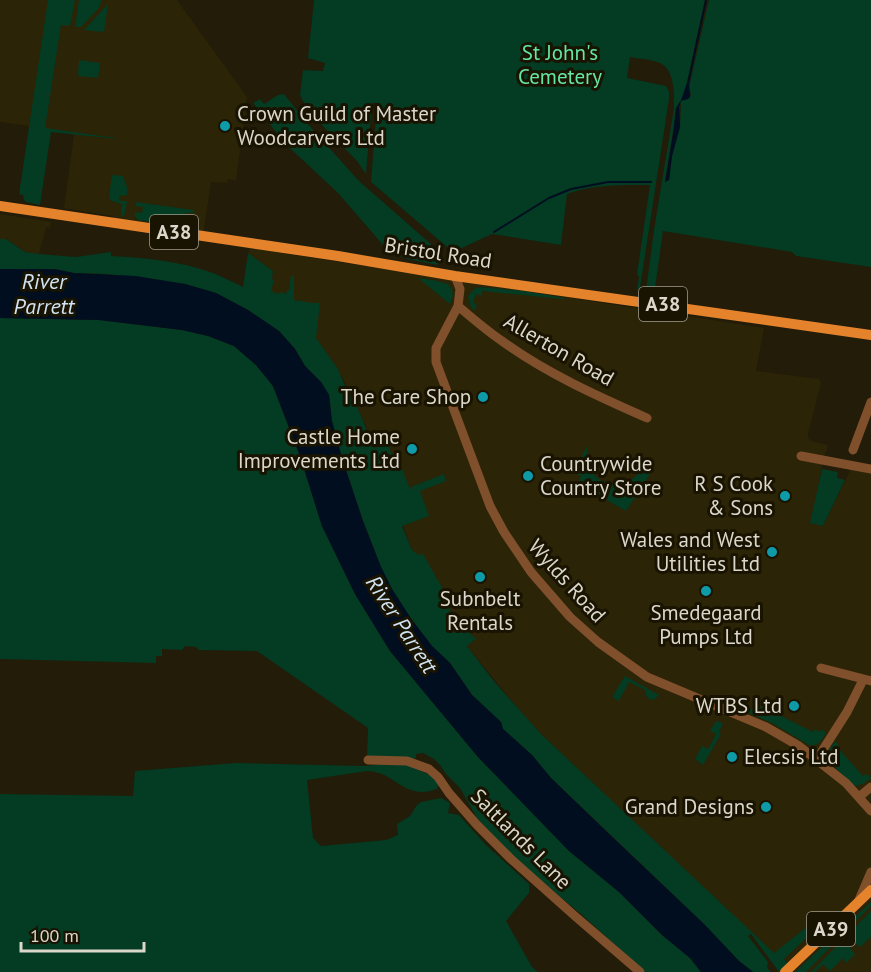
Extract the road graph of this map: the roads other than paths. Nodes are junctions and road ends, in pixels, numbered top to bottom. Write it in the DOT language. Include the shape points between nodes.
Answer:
graph roads {
  1 [pos="0,206"];
  2 [pos="455,276"];
  3 [pos="458,306"];
  4 [pos="871,335"];
  5 [pos="871,402"];
  6 [pos="647,418"];
  7 [pos="853,450"];
  8 [pos="801,456"];
  9 [pos="871,469"];
  10 [pos="821,668"];
  11 [pos="867,680"];
  12 [pos="817,759"];
  13 [pos="368,760"];
  14 [pos="871,787"];
  15 [pos="859,797"];
  16 [pos="871,811"];
  17 [pos="871,873"];
  18 [pos="871,892"];
  19 [pos="856,905"];
  20 [pos="788,968"];
  21 [pos="640,972"];
  1 -- 2 [label="main road, Bristol Road / A38"];
  2 -- 3 [label="street" via="460,289"];
  2 -- 4 [label="main road, Bristol Road / A38"];
  3 -- 6 [label="street, Allerton Road" via="518,352"];
  3 -- 12 [label="street, Wylds Road" via="436,348 436,362 490,506 538,581 587,633 647,677 766,727"];
  5 -- 7 [label="street"];
  8 -- 9 [label="street"];
  10 -- 11 [label="street"];
  11 -- 12 [label="street"];
  12 -- 15 [label="street, Wylds Road"];
  13 -- 21 [label="street, Saltlands Lane" via="407,761 429,769 510,859"];
  14 -- 15 [label="street"];
  15 -- 16 [label="street, Wylds Road"];
  17 -- 19 [label="street"];
  18 -- 19 [label="main road, A39"];
  19 -- 20 [label="main road, A39"];
}
